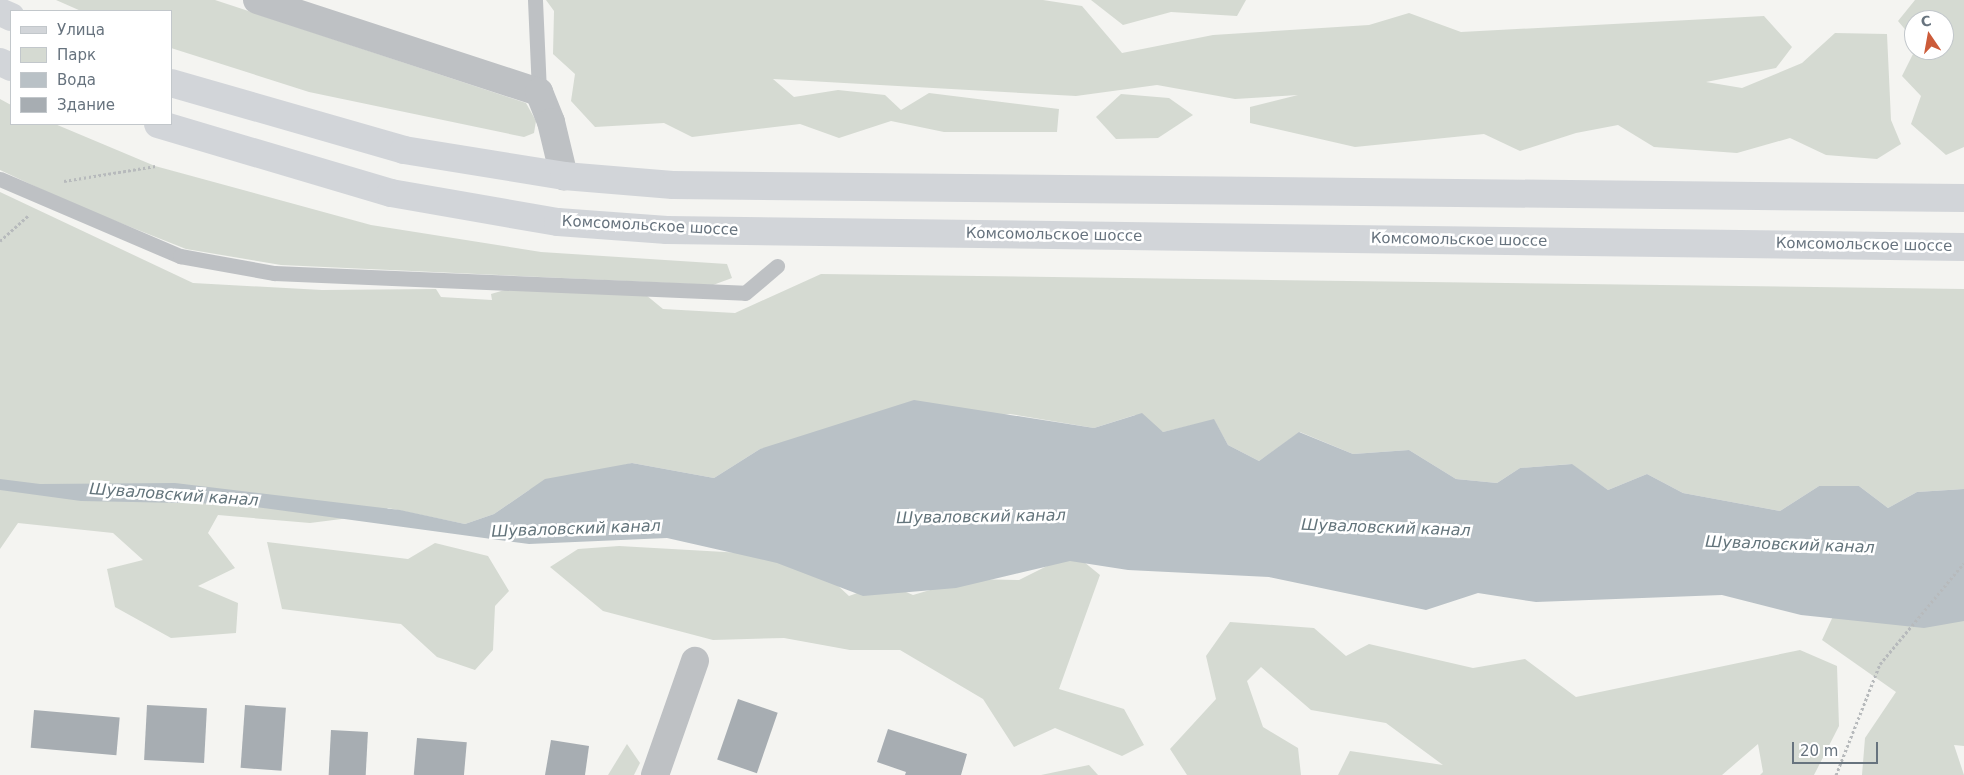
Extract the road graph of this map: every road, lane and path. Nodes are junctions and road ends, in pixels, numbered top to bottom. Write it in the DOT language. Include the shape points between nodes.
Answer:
graph roads {
  1 [pos="257,0"];
  2 [pos="535,0"];
  3 [pos="172,83"];
  4 [pos="539,92"];
  5 [pos="161,125"];
  6 [pos="564,176"];
  7 [pos="0,179"];
  8 [pos="1964,198"];
  9 [pos="1964,247"];
  10 [pos="777,266"];
  11 [pos="1964,563"];
  12 [pos="695,661"];
  13 [pos="655,775"];
  14 [pos="1836,775"];
  1 -- 4 [label="street"];
  2 -- 4 [label="lane"];
  3 -- 6 [label="main road" via="404,150"];
  4 -- 6 [label="street" via="551,122"];
  5 -- 9 [label="main road, Комсомольское шоссе" via="391,193 558,222 667,230"];
  6 -- 8 [label="main road" via="673,185"];
  7 -- 10 [label="lane" via="180,256 274,274 745,292"];
  11 -- 14 [label="path" via="1880,664"];
  12 -- 13 [label="street"];
}
